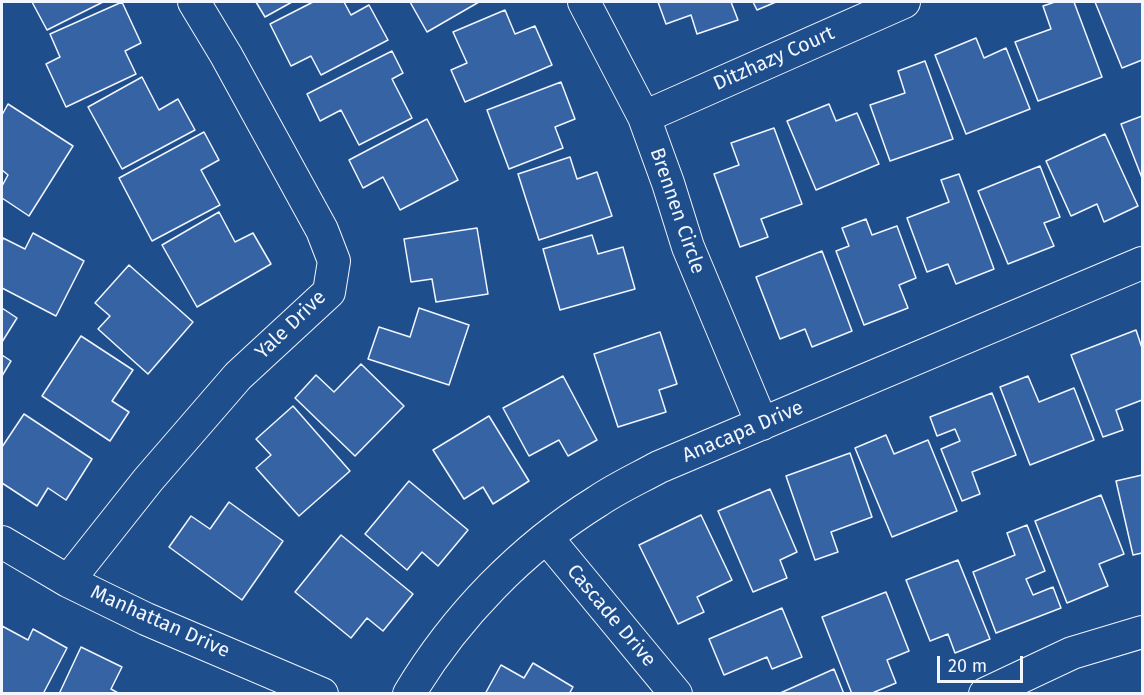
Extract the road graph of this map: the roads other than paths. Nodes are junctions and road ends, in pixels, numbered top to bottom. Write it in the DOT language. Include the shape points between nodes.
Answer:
graph roads {
  1 [pos="194,2"];
  2 [pos="584,2"];
  3 [pos="904,2"];
  4 [pos="644,117"];
  5 [pos="1143,263"];
  6 [pos="762,424"];
  7 [pos="547,538"];
  8 [pos="2,542"];
  9 [pos="68,581"];
  10 [pos="1143,632"];
  11 [pos="322,693"];
  12 [pos="409,693"];
  13 [pos="675,693"];
  14 [pos="985,693"];
  1 -- 9 [label="street, Yale Drive" via="322,230 334,261 329,292 238,376"];
  2 -- 4 [label="street, Brennen Circle"];
  3 -- 4 [label="street, Ditzhazy Court"];
  4 -- 6 [label="street, Brennen Circle" via="688,247"];
  5 -- 6 [label="street, Anacapa Drive"];
  6 -- 7 [label="street, Anacapa Drive" via="659,467 598,501"];
  7 -- 12 [label="street, Anacapa Drive" via="491,586 451,632"];
  7 -- 13 [label="street, Cascade Drive"];
  8 -- 9 [label="street, Manhattan Drive"];
  9 -- 11 [label="street, Manhattan Drive" via="146,620"];
  10 -- 14 [label="street" via="1072,653"];
}
